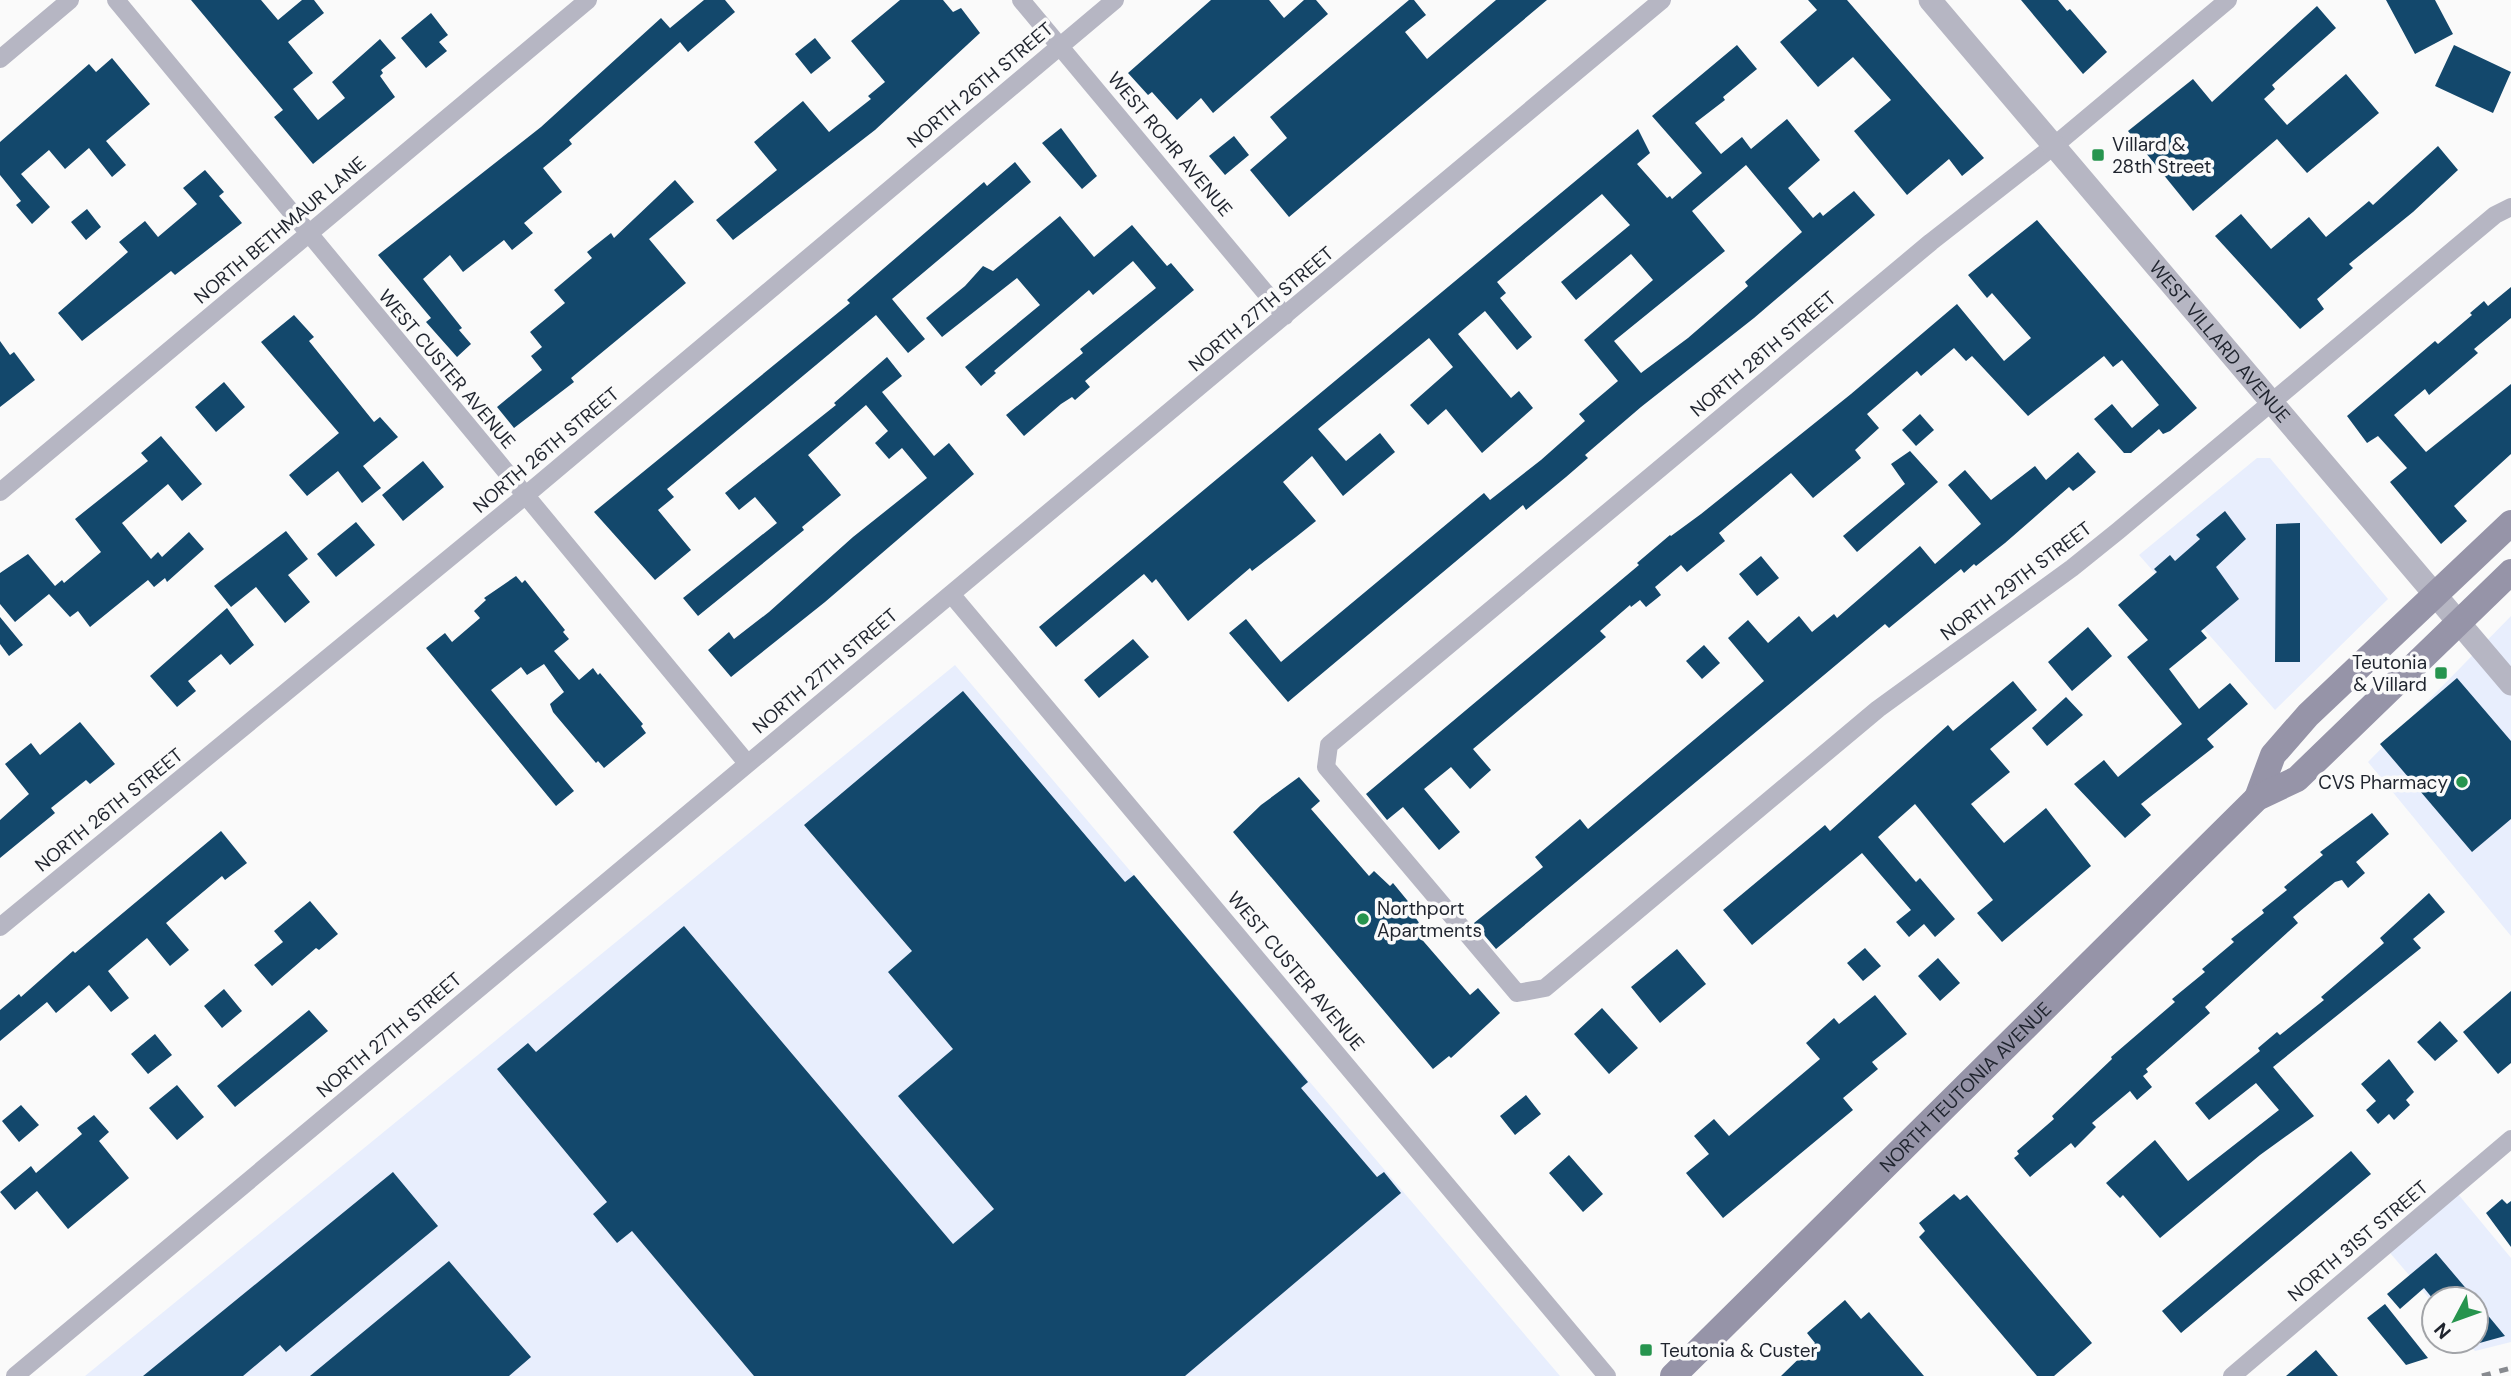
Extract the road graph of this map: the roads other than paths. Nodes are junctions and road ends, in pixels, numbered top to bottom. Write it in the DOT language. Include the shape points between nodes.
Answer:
graph roads {
  1 [pos="70,0"];
  2 [pos="116,0"];
  3 [pos="588,0"];
  4 [pos="1021,0"];
  5 [pos="1115,0"];
  6 [pos="1662,0"];
  7 [pos="1930,0"];
  8 [pos="2228,0"];
  9 [pos="1059,46"];
  10 [pos="0,58"];
  11 [pos="2054,145"];
  12 [pos="2511,206"];
  13 [pos="307,235"];
  14 [pos="1285,316"];
  15 [pos="2273,404"];
  16 [pos="0,492"];
  17 [pos="526,495"];
  18 [pos="2511,523"];
  19 [pos="2511,572"];
  20 [pos="951,594"];
  21 [pos="2433,594"];
  22 [pos="2459,624"];
  23 [pos="2511,684"];
  24 [pos="747,763"];
  25 [pos="2257,798"];
  26 [pos="0,927"];
  27 [pos="1545,988"];
  28 [pos="2511,1139"];
  29 [pos="15,1376"];
  30 [pos="1607,1376"];
  31 [pos="1673,1376"];
  32 [pos="2232,1376"];
  1 -- 10 [label="street"];
  2 -- 13 [label="street, WEST CUSTER AVENUE"];
  3 -- 13 [label="street, NORTH BETHMAUR LANE"];
  4 -- 9 [label="street, WEST ROHR AVENUE"];
  5 -- 9 [label="street, NORTH 26TH STREET"];
  6 -- 14 [label="street, NORTH 27TH STREET"];
  7 -- 11 [label="street, WEST VILLARD AVENUE"];
  8 -- 11 [label="street, NORTH 28TH STREET"];
  9 -- 14 [label="street, WEST ROHR AVENUE"];
  9 -- 17 [label="street, NORTH 26TH STREET"];
  11 -- 15 [label="street, WEST VILLARD AVENUE"];
  11 -- 27 [label="street, NORTH 28TH STREET" via="1931,242 1329,745 1326,767 1517,993"];
  12 -- 15 [label="street, NORTH 29TH STREET"];
  13 -- 16 [label="street, NORTH BETHMAUR LANE"];
  13 -- 17 [label="street, WEST CUSTER AVENUE"];
  14 -- 20 [label="street, NORTH 27TH STREET"];
  15 -- 21 [label="street, WEST VILLARD AVENUE"];
  15 -- 27 [label="street, NORTH 29TH STREET" via="2072,568 1878,709"];
  17 -- 24 [label="street, WEST CUSTER AVENUE"];
  17 -- 26 [label="street, NORTH 26TH STREET"];
  18 -- 21 [label="main road, NORTH TEUTONIA AVENUE"];
  19 -- 22 [label="main road, NORTH TEUTONIA AVENUE"];
  20 -- 24 [label="street, NORTH 27TH STREET"];
  20 -- 30 [label="street, WEST CUSTER AVENUE"];
  21 -- 22 [label="street, WEST VILLARD AVENUE"];
  21 -- 25 [label="main road, NORTH TEUTONIA AVENUE" via="2273,755"];
  22 -- 23 [label="street, WEST VILLARD AVENUE"];
  22 -- 25 [label="main road, NORTH TEUTONIA AVENUE" via="2297,779"];
  24 -- 29 [label="street, NORTH 27TH STREET"];
  25 -- 31 [label="main road, NORTH TEUTONIA AVENUE"];
  28 -- 32 [label="street, NORTH 31ST STREET"];
}
